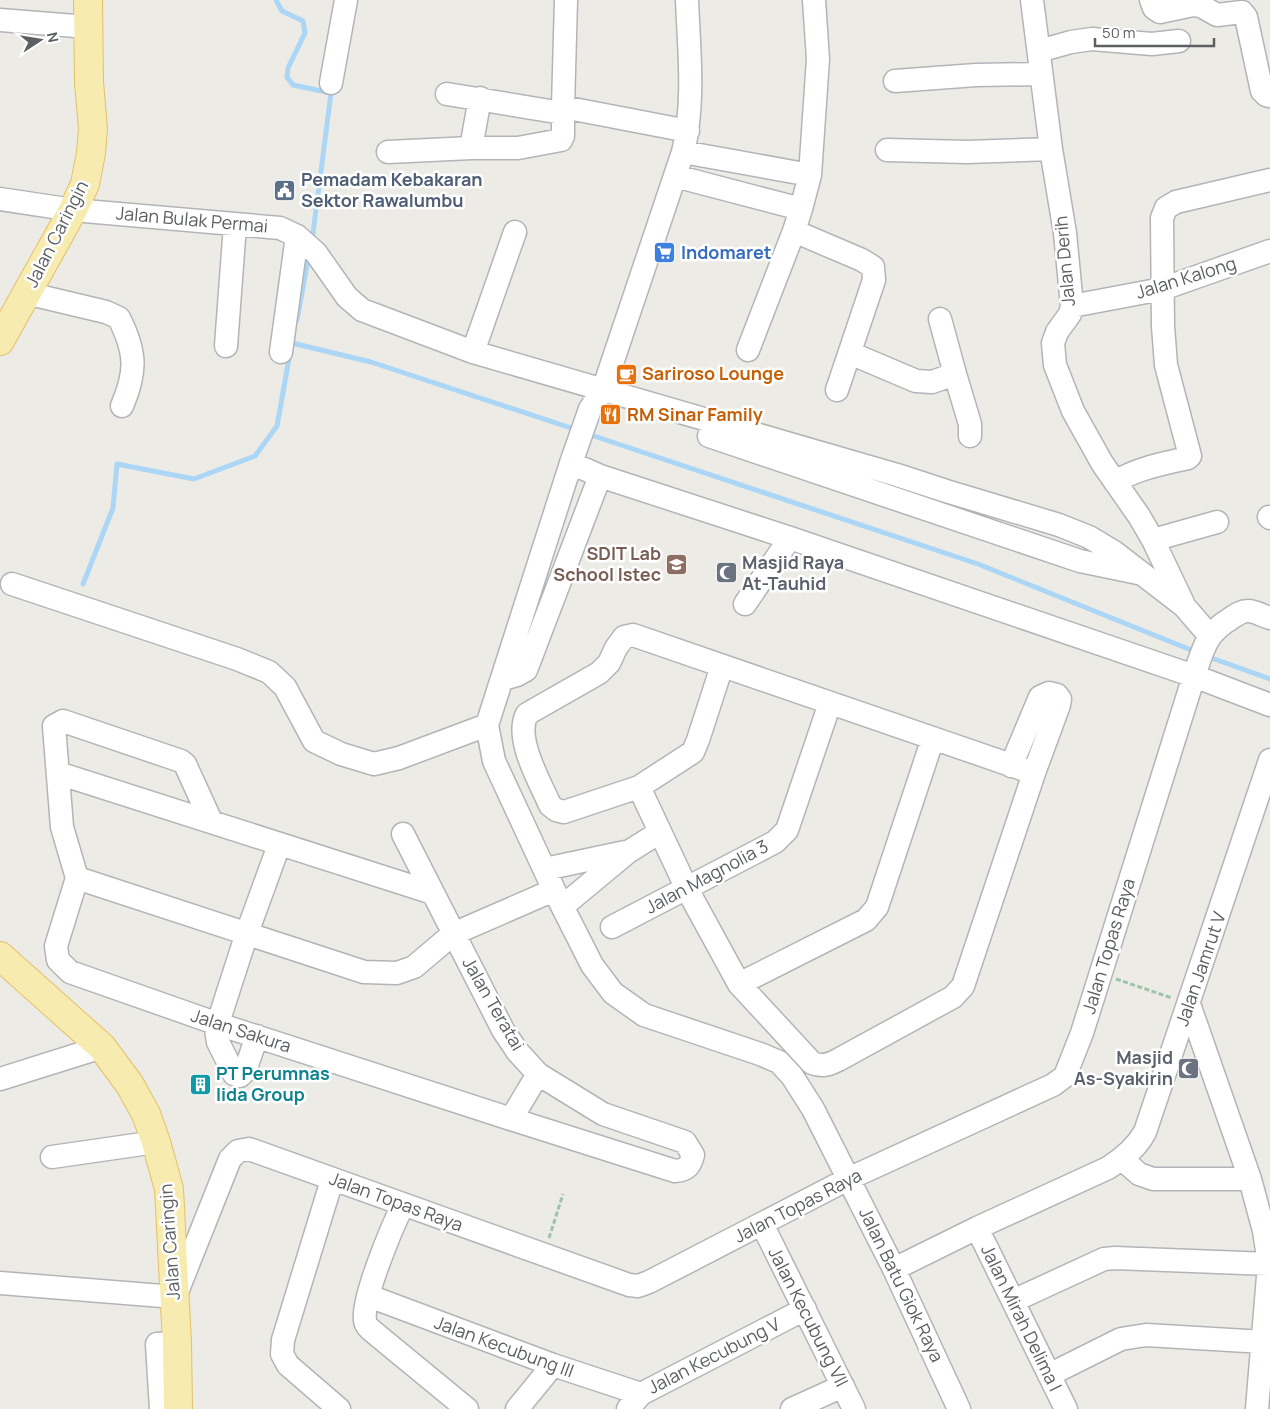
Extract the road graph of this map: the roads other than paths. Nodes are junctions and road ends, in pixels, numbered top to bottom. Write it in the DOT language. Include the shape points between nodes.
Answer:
graph roads {
  1 [pos="88,0"];
  2 [pos="346,0"];
  3 [pos="566,0"];
  4 [pos="687,0"];
  5 [pos="814,0"];
  6 [pos="1032,0"];
  7 [pos="1151,0"];
  8 [pos="0,20"];
  9 [pos="88,27"];
  10 [pos="1179,41"];
  11 [pos="1039,51"];
  12 [pos="1041,74"];
  13 [pos="895,81"];
  14 [pos="331,83"];
  15 [pos="447,94"];
  16 [pos="1270,96"];
  17 [pos="480,98"];
  18 [pos="563,110"];
  19 [pos="686,141"];
  20 [pos="471,148"];
  21 [pos="1051,149"];
  22 [pos="887,150"];
  23 [pos="388,152"];
  24 [pos="810,175"];
  25 [pos="675,176"];
  26 [pos="1270,180"];
  27 [pos="0,199"];
  28 [pos="802,208"];
  29 [pos="73,210"];
  30 [pos="235,225"];
  31 [pos="794,231"];
  32 [pos="515,232"];
  33 [pos="306,245"];
  34 [pos="1270,251"];
  35 [pos="1162,289"];
  36 [pos="26,293"];
  37 [pos="1072,306"];
  38 [pos="940,319"];
  39 [pos="0,341"];
  40 [pos="226,346"];
  41 [pos="748,350"];
  42 [pos="281,352"];
  43 [pos="472,352"];
  44 [pos="850,353"];
  45 [pos="955,374"];
  46 [pos="837,390"];
  47 [pos="597,399"];
  48 [pos="122,406"];
  49 [pos="970,436"];
  50 [pos="574,457"];
  51 [pos="600,476"];
  52 [pos="1115,482"];
  53 [pos="1217,522"];
  54 [pos="790,538"];
  55 [pos="1153,540"];
  56 [pos="12,584"];
  57 [pos="745,604"];
  58 [pos="1184,606"];
  59 [pos="1270,618"];
  60 [pos="1208,639"];
  61 [pos="722,666"];
  62 [pos="1196,670"];
  63 [pos="503,679"];
  64 [pos="830,703"];
  65 [pos="1270,704"];
  66 [pos="487,725"];
  67 [pos="933,738"];
  68 [pos="1270,760"];
  69 [pos="1011,766"];
  70 [pos="58,773"];
  71 [pos="1034,773"];
  72 [pos="639,787"];
  73 [pos="1264,803"];
  74 [pos="211,822"];
  75 [pos="660,832"];
  76 [pos="403,834"];
  77 [pos="279,845"];
  78 [pos="628,852"];
  79 [pos="545,870"];
  80 [pos="77,878"];
  81 [pos="687,888"];
  82 [pos="433,893"];
  83 [pos="559,898"];
  84 [pos="612,927"];
  85 [pos="247,933"];
  86 [pos="453,934"];
  87 [pos="0,956"];
  88 [pos="739,984"];
  89 [pos="1189,1004"];
  90 [pos="218,1024"];
  91 [pos="257,1036"];
  92 [pos="102,1047"];
  93 [pos="538,1074"];
  94 [pos="0,1079"];
  95 [pos="511,1119"];
  96 [pos="156,1142"];
  97 [pos="692,1154"];
  98 [pos="52,1157"];
  99 [pos="1122,1159"];
  100 [pos="848,1179"];
  101 [pos="1250,1179"];
  102 [pos="332,1180"];
  103 [pos="404,1205"];
  104 [pos="762,1224"];
  105 [pos="977,1228"];
  106 [pos="1269,1264"];
  107 [pos="894,1269"];
  108 [pos="0,1283"];
  109 [pos="368,1296"];
  110 [pos="174,1297"];
  111 [pos="1013,1301"];
  112 [pos="805,1309"];
  113 [pos="177,1342"];
  114 [pos="1264,1342"];
  115 [pos="553,1366"];
  116 [pos="1049,1375"];
  117 [pos="842,1386"];
  118 [pos="635,1402"];
  119 [pos="161,1409"];
  120 [pos="178,1409"];
  121 [pos="339,1409"];
  122 [pos="467,1409"];
  123 [pos="517,1409"];
  124 [pos="792,1409"];
  125 [pos="854,1409"];
  126 [pos="959,1409"];
  127 [pos="1066,1409"];
  128 [pos="1258,1409"];
  1 -- 9 [label="main road, Jalan Caringin"];
  2 -- 14 [label="street"];
  3 -- 18 [label="street"];
  4 -- 19 [label="street" via="691,97"];
  5 -- 24 [label="street" via="818,59"];
  6 -- 11 [label="street, Jalan Derih"];
  7 -- 16 [label="street" via="1160,12 1193,5 1202,6 1217,15 1242,12 1246,17 1262,91"];
  8 -- 9 [label="street"];
  9 -- 29 [label="main road, Jalan Caringin" via="93,129 85,184"];
  10 -- 11 [label="street" via="1152,44 1092,39"];
  11 -- 12 [label="street, Jalan Derih"];
  12 -- 13 [label="street"];
  12 -- 21 [label="street, Jalan Derih"];
  15 -- 17 [label="street"];
  17 -- 18 [label="street"];
  17 -- 20 [label="street"];
  18 -- 19 [label="street"];
  18 -- 20 [label="street" via="563,136 560,140 518,148"];
  19 -- 24 [label="street"];
  19 -- 25 [label="street"];
  20 -- 23 [label="street"];
  21 -- 22 [label="street"];
  21 -- 37 [label="street, Jalan Derih" via="1065,233"];
  24 -- 28 [label="street"];
  25 -- 28 [label="street"];
  25 -- 47 [label="street"];
  26 -- 35 [label="street" via="1176,202 1166,208 1162,218"];
  27 -- 29 [label="street, Jalan Bulak Permai"];
  28 -- 31 [label="street"];
  29 -- 30 [label="street, Jalan Bulak Permai"];
  29 -- 36 [label="main road, Jalan Caringin"];
  30 -- 33 [label="street, Jalan Bulak Permai" via="280,228"];
  30 -- 40 [label="street"];
  31 -- 41 [label="street"];
  31 -- 44 [label="street" via="873,267 874,280"];
  32 -- 43 [label="street"];
  33 -- 42 [label="street"];
  33 -- 43 [label="street" via="347,297 362,310"];
  34 -- 35 [label="street, Jalan Kalong"];
  35 -- 37 [label="street, Jalan Kalong"];
  35 -- 52 [label="street" via="1166,366 1190,456 1150,466"];
  36 -- 39 [label="main road, Jalan Caringin"];
  36 -- 48 [label="street" via="119,318 130,345 134,369"];
  37 -- 52 [label="street, Jalan Derih" via="1053,344 1055,366 1073,411"];
  38 -- 45 [label="street"];
  43 -- 47 [label="street"];
  44 -- 45 [label="street" via="916,381 932,382"];
  44 -- 46 [label="street"];
  45 -- 49 [label="street" via="970,424"];
  47 -- 50 [label="street"];
  47 -- 58 [label="street" via="897,475 1059,525 1114,552"];
  50 -- 51 [label="street"];
  50 -- 63 [label="street"];
  51 -- 54 [label="street"];
  51 -- 63 [label="street" via="526,670"];
  52 -- 55 [label="street, Jalan Derih"];
  53 -- 55 [label="street"];
  54 -- 57 [label="street"];
  54 -- 62 [label="street"];
  55 -- 58 [label="street, Jalan Derih"];
  56 -- 66 [label="street" via="269,672 285,687 314,741 340,754 374,764"];
  58 -- 60 [label="street"];
  59 -- 60 [label="street" via="1250,611 1240,612 1220,625"];
  60 -- 62 [label="street, Jalan Topas Raya"];
  61 -- 64 [label="street"];
  61 -- 72 [label="street" via="692,752"];
  61 -- 72 [label="street" via="633,635 624,637 609,663 599,673 527,714 523,721 526,752 550,805 556,810 574,810"];
  62 -- 65 [label="street"];
  62 -- 100 [label="street, Jalan Topas Raya" via="1082,1033 1065,1076 1053,1085"];
  63 -- 66 [label="street"];
  64 -- 67 [label="street"];
  64 -- 81 [label="street, Jalan Magnolia 3" via="787,830 775,842"];
  66 -- 79 [label="street, Jalan Batu Giok Raya" via="494,761"];
  67 -- 69 [label="street"];
  67 -- 88 [label="street" via="877,907 866,920"];
  68 -- 73 [label="street, Jalan Jamrut V"];
  69 -- 71 [label="street"];
  69 -- 71 [label="street" via="1040,696 1057,695 1059,706"];
  70 -- 74 [label="street"];
  70 -- 74 [label="street" via="54,726 63,721 181,761"];
  70 -- 80 [label="street" via="62,827"];
  71 -- 88 [label="street" via="963,986 953,997 838,1060 819,1066 812,1063"];
  72 -- 75 [label="street"];
  73 -- 89 [label="street, Jalan Jamrut V"];
  74 -- 77 [label="street"];
  75 -- 78 [label="street"];
  75 -- 81 [label="street"];
  76 -- 82 [label="street, Jalan Teratai"];
  77 -- 82 [label="street"];
  77 -- 85 [label="street"];
  78 -- 79 [label="street"];
  78 -- 83 [label="street"];
  79 -- 83 [label="street, Jalan Batu Giok Raya"];
  80 -- 85 [label="street"];
  80 -- 90 [label="street, Jalan Sakura" via="56,946 58,960 70,972"];
  81 -- 84 [label="street, Jalan Magnolia 3"];
  81 -- 88 [label="street"];
  82 -- 86 [label="street, Jalan Teratai"];
  83 -- 86 [label="street"];
  83 -- 100 [label="street, Jalan Batu Giok Raya" via="592,965 613,993 644,1016 779,1062 813,1109"];
  85 -- 86 [label="street" via="364,972 397,973 414,967"];
  85 -- 90 [label="street"];
  86 -- 93 [label="street, Jalan Teratai" via="503,1030"];
  87 -- 92 [label="main road, Jalan Caringin"];
  89 -- 99 [label="street, Jalan Jamrut V" via="1145,1132 1138,1145"];
  89 -- 101 [label="street"];
  90 -- 91 [label="street, Jalan Sakura"];
  90 -- 91 [label="street" via="218,1042 234,1074 240,1076 245,1071"];
  91 -- 95 [label="street, Jalan Sakura"];
  92 -- 94 [label="street"];
  92 -- 96 [label="main road, Jalan Caringin" via="130,1085 146,1114"];
  93 -- 95 [label="street"];
  93 -- 97 [label="street, Jalan Teratai" via="603,1114 685,1142"];
  95 -- 97 [label="street, Jalan Sakura" via="675,1171 690,1165"];
  96 -- 98 [label="street"];
  96 -- 110 [label="main road, Jalan Caringin" via="169,1188"];
  99 -- 101 [label="street" via="1139,1174 1154,1179"];
  99 -- 105 [label="street, Jalan Jamrut V"];
  100 -- 104 [label="street, Jalan Topas Raya"];
  100 -- 107 [label="street, Jalan Batu Giok Raya"];
  101 -- 106 [label="street"];
  102 -- 103 [label="street, Jalan Topas Raya"];
  102 -- 110 [label="street, Jalan Topas Raya" via="248,1149 238,1151 230,1159"];
  102 -- 121 [label="street" via="282,1340 282,1354 288,1365"];
  103 -- 104 [label="street, Jalan Topas Raya" via="638,1286"];
  103 -- 109 [label="street"];
  104 -- 112 [label="street, Jalan Kecubung VII"];
  105 -- 107 [label="street, Jalan Jamrut V"];
  105 -- 111 [label="street, Jalan Mirah Delima I"];
  106 -- 111 [label="street" via="1104,1259"];
  106 -- 114 [label="street"];
  107 -- 126 [label="street, Jalan Batu Giok Raya"];
  108 -- 110 [label="street"];
  109 -- 115 [label="street, Jalan Kecubung III"];
  109 -- 122 [label="street" via="365,1320 368,1327"];
  110 -- 113 [label="main road, Jalan Caringin"];
  111 -- 116 [label="street, Jalan Mirah Delima I"];
  112 -- 117 [label="street, Jalan Kecubung VII"];
  112 -- 118 [label="street, Jalan Kecubung V"];
  113 -- 119 [label="street" via="157,1344"];
  113 -- 120 [label="main road, Jalan Caringin"];
  114 -- 116 [label="street" via="1146,1335 1130,1337"];
  114 -- 128 [label="street"];
  115 -- 118 [label="street, Jalan Kecubung III"];
  115 -- 123 [label="street"];
  116 -- 127 [label="street, Jalan Mirah Delima I"];
  117 -- 124 [label="street"];
  117 -- 125 [label="street, Jalan Kecubung VII"];
}
